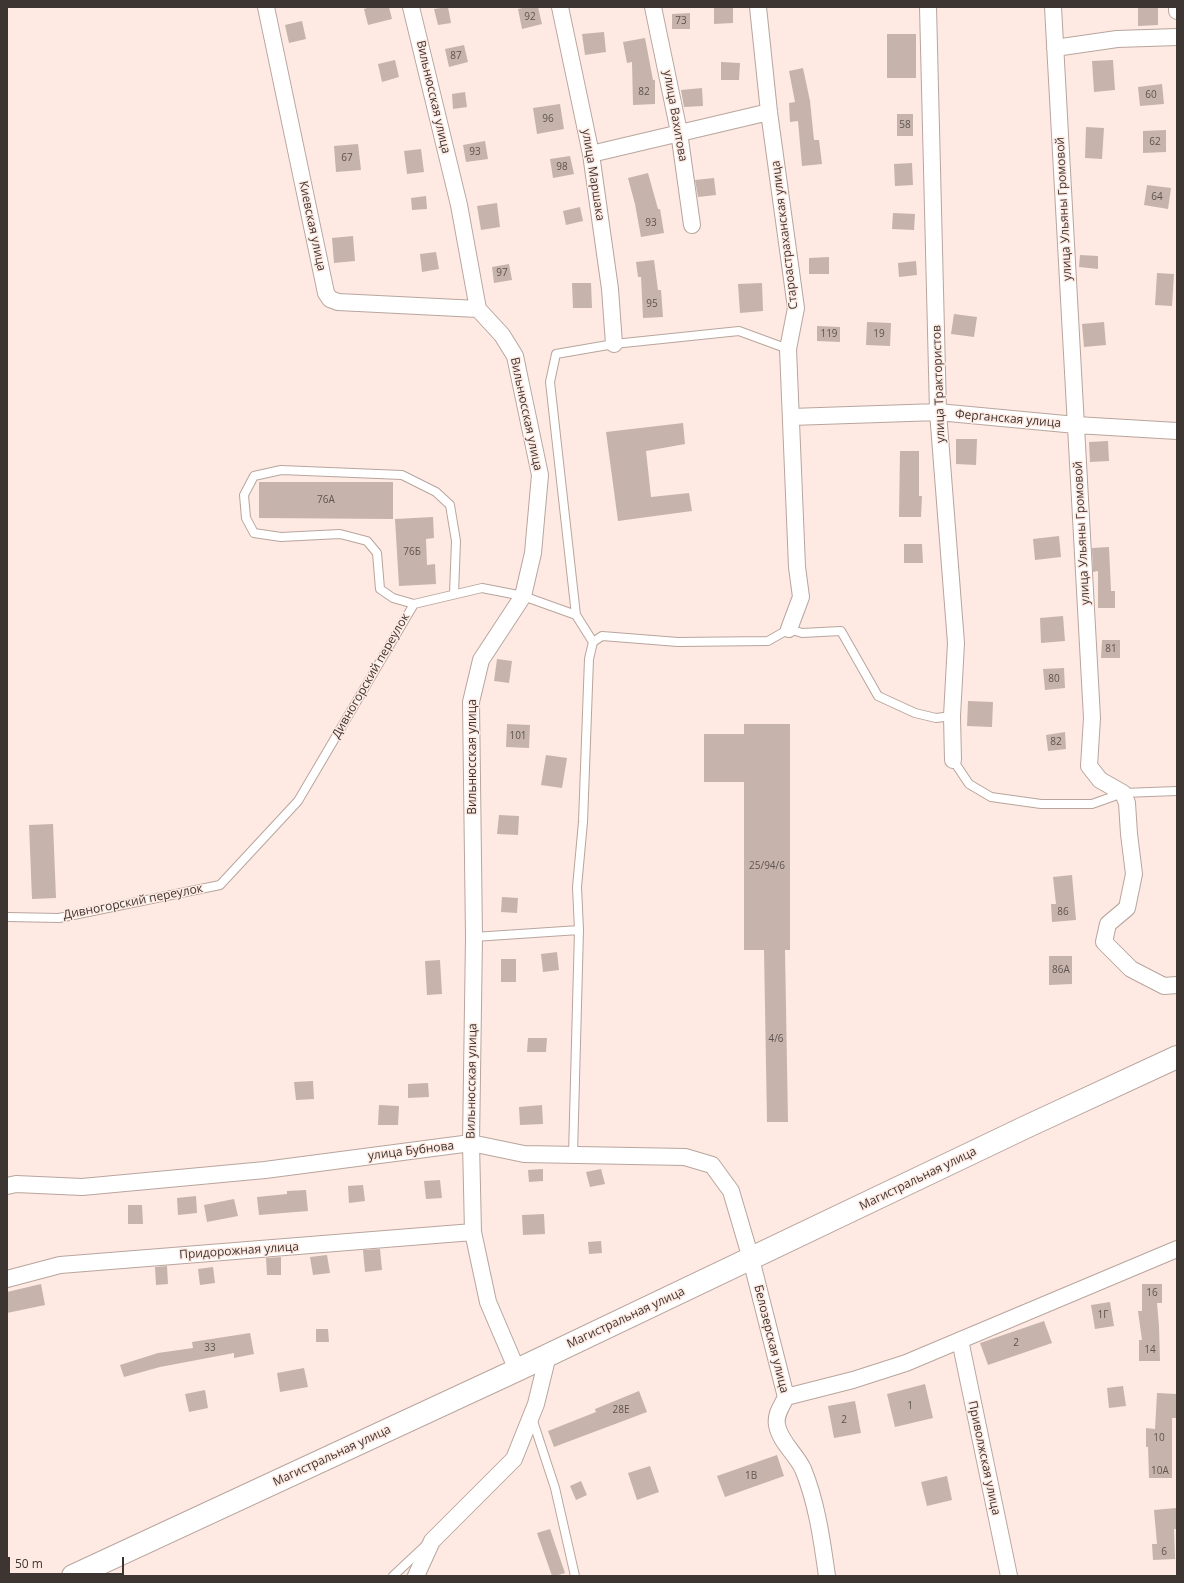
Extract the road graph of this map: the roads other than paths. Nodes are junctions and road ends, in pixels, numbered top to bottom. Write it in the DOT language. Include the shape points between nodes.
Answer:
graph roads {
  1 [pos="266,7"];
  2 [pos="411,7"];
  3 [pos="560,7"];
  4 [pos="653,7"];
  5 [pos="758,7"];
  6 [pos="928,7"];
  7 [pos="1053,7"];
  8 [pos="1177,7"];
  9 [pos="1177,11"];
  10 [pos="1177,37"];
  11 [pos="1055,48"];
  12 [pos="769,112"];
  13 [pos="679,132"];
  14 [pos="591,154"];
  15 [pos="692,225"];
  16 [pos="478,309"];
  17 [pos="614,344"];
  18 [pos="788,349"];
  19 [pos="938,412"];
  20 [pos="791,417"];
  21 [pos="1076,425"];
  22 [pos="1177,431"];
  23 [pos="454,594"];
  24 [pos="523,596"];
  25 [pos="414,604"];
  26 [pos="576,615"];
  27 [pos="789,628"];
  28 [pos="593,642"];
  29 [pos="952,716"];
  30 [pos="953,760"];
  31 [pos="1177,791"];
  32 [pos="1123,793"];
  33 [pos="7,918"];
  34 [pos="579,930"];
  35 [pos="474,937"];
  36 [pos="1177,985"];
  37 [pos="1177,1057"];
  38 [pos="471,1143"];
  39 [pos="573,1155"];
  40 [pos="7,1186"];
  41 [pos="474,1232"];
  42 [pos="1177,1249"];
  43 [pos="751,1259"];
  44 [pos="7,1279"];
  45 [pos="960,1340"];
  46 [pos="548,1355"];
  47 [pos="517,1370"];
  48 [pos="786,1397"];
  49 [pos="531,1416"];
  50 [pos="432,1540"];
  51 [pos="73,1576"];
  52 [pos="393,1576"];
  53 [pos="416,1576"];
  54 [pos="575,1576"];
  55 [pos="827,1576"];
  56 [pos="1009,1576"];
  1 -- 16 [label="street, Киевская улица" via="326,293 330,299 338,302"];
  2 -- 16 [label="street, Вильнюсская улица" via="458,205"];
  3 -- 14 [label="street, улица Маршака"];
  4 -- 13 [label="street, улица Вахитова"];
  5 -- 12 [label="street, Староастраханская улица"];
  6 -- 19 [label="street, улица Трактористов"];
  7 -- 11 [label="street, улица Ульяны Громовой"];
  8 -- 9 [label="street"];
  10 -- 11 [label="street" via="1117,39"];
  11 -- 21 [label="street, улица Ульяны Громовой"];
  12 -- 13 [label="street"];
  12 -- 18 [label="street, Староастраханская улица" via="796,308"];
  13 -- 14 [label="street"];
  13 -- 15 [label="street, улица Вахитова"];
  14 -- 17 [label="street, улица Маршака" via="610,288"];
  16 -- 24 [label="street, Вильнюсская улица" via="502,335 515,356 540,475 533,553"];
  17 -- 18 [label="lane" via="739,332"];
  17 -- 26 [label="lane" via="556,354 550,382"];
  18 -- 20 [label="street, Староастраханская улица"];
  19 -- 20 [label="street, Ферганская улица"];
  19 -- 21 [label="street, Ферганская улица"];
  19 -- 29 [label="street, улица Трактористов" via="956,643"];
  20 -- 27 [label="street, Староастраханская улица" via="797,567 801,598"];
  21 -- 22 [label="street, Ферганская улица"];
  21 -- 32 [label="street, улица Ульяны Громовой" via="1092,718 1089,766 1100,780"];
  23 -- 24 [label="lane, Дивногорский переулок" via="482,588"];
  23 -- 25 [label="lane, Дивногорский переулок"];
  23 -- 25 [label="lane" via="456,541 450,505 436,492 402,475 281,470 254,476 244,495 246,518 254,533 281,537 340,534 367,541 376,553 380,589 393,598"];
  24 -- 26 [label="lane, Дивногорский переулок"];
  24 -- 35 [label="street, Вильнюсская улица" via="481,660 471,702"];
  25 -- 33 [label="lane, Дивногорский переулок" via="298,801 220,885 59,918"];
  26 -- 28 [label="lane"];
  27 -- 28 [label="lane" via="768,641 678,642 602,636"];
  27 -- 29 [label="lane" via="802,633 841,631 878,696 915,713 936,718"];
  28 -- 34 [label="lane" via="589,659 583,822 577,887"];
  29 -- 30 [label="street, улица Трактористов"];
  30 -- 32 [label="lane" via="969,784 991,796 1041,804 1092,804"];
  31 -- 32 [label="lane"];
  32 -- 36 [label="street" via="1127,803 1134,874 1127,908 1108,924 1104,942 1131,969 1164,986"];
  34 -- 35 [label="lane"];
  34 -- 39 [label="lane"];
  35 -- 38 [label="street, Вильнюсская улица"];
  37 -- 43 [label="highway, Магистральная улица"];
  38 -- 39 [label="street, улица Бубнова" via="524,1154"];
  38 -- 40 [label="street, улица Бубнова" via="265,1170 82,1187 16,1184"];
  38 -- 41 [label="street, Вильнюсская улица"];
  39 -- 43 [label="street, улица Бубнова" via="684,1157 712,1165 731,1191"];
  41 -- 44 [label="street, Придорожная улица" via="60,1265"];
  41 -- 47 [label="street, Вильнюсская улица" via="488,1302"];
  42 -- 45 [label="street"];
  43 -- 46 [label="highway, Магистральная улица"];
  43 -- 48 [label="street, Белозерская улица"];
  45 -- 48 [label="street" via="906,1364"];
  45 -- 56 [label="street, Приволжская улица"];
  46 -- 47 [label="highway, Магистральная улица"];
  46 -- 49 [label="street"];
  47 -- 51 [label="highway, Магистральная улица"];
  48 -- 55 [label="street, Белозерская улица" via="777,1413 776,1423 802,1468 820,1528"];
  49 -- 50 [label="street" via="514,1459"];
  49 -- 54 [label="lane" via="555,1488"];
  50 -- 52 [label="lane"];
  50 -- 53 [label="street"];
}
